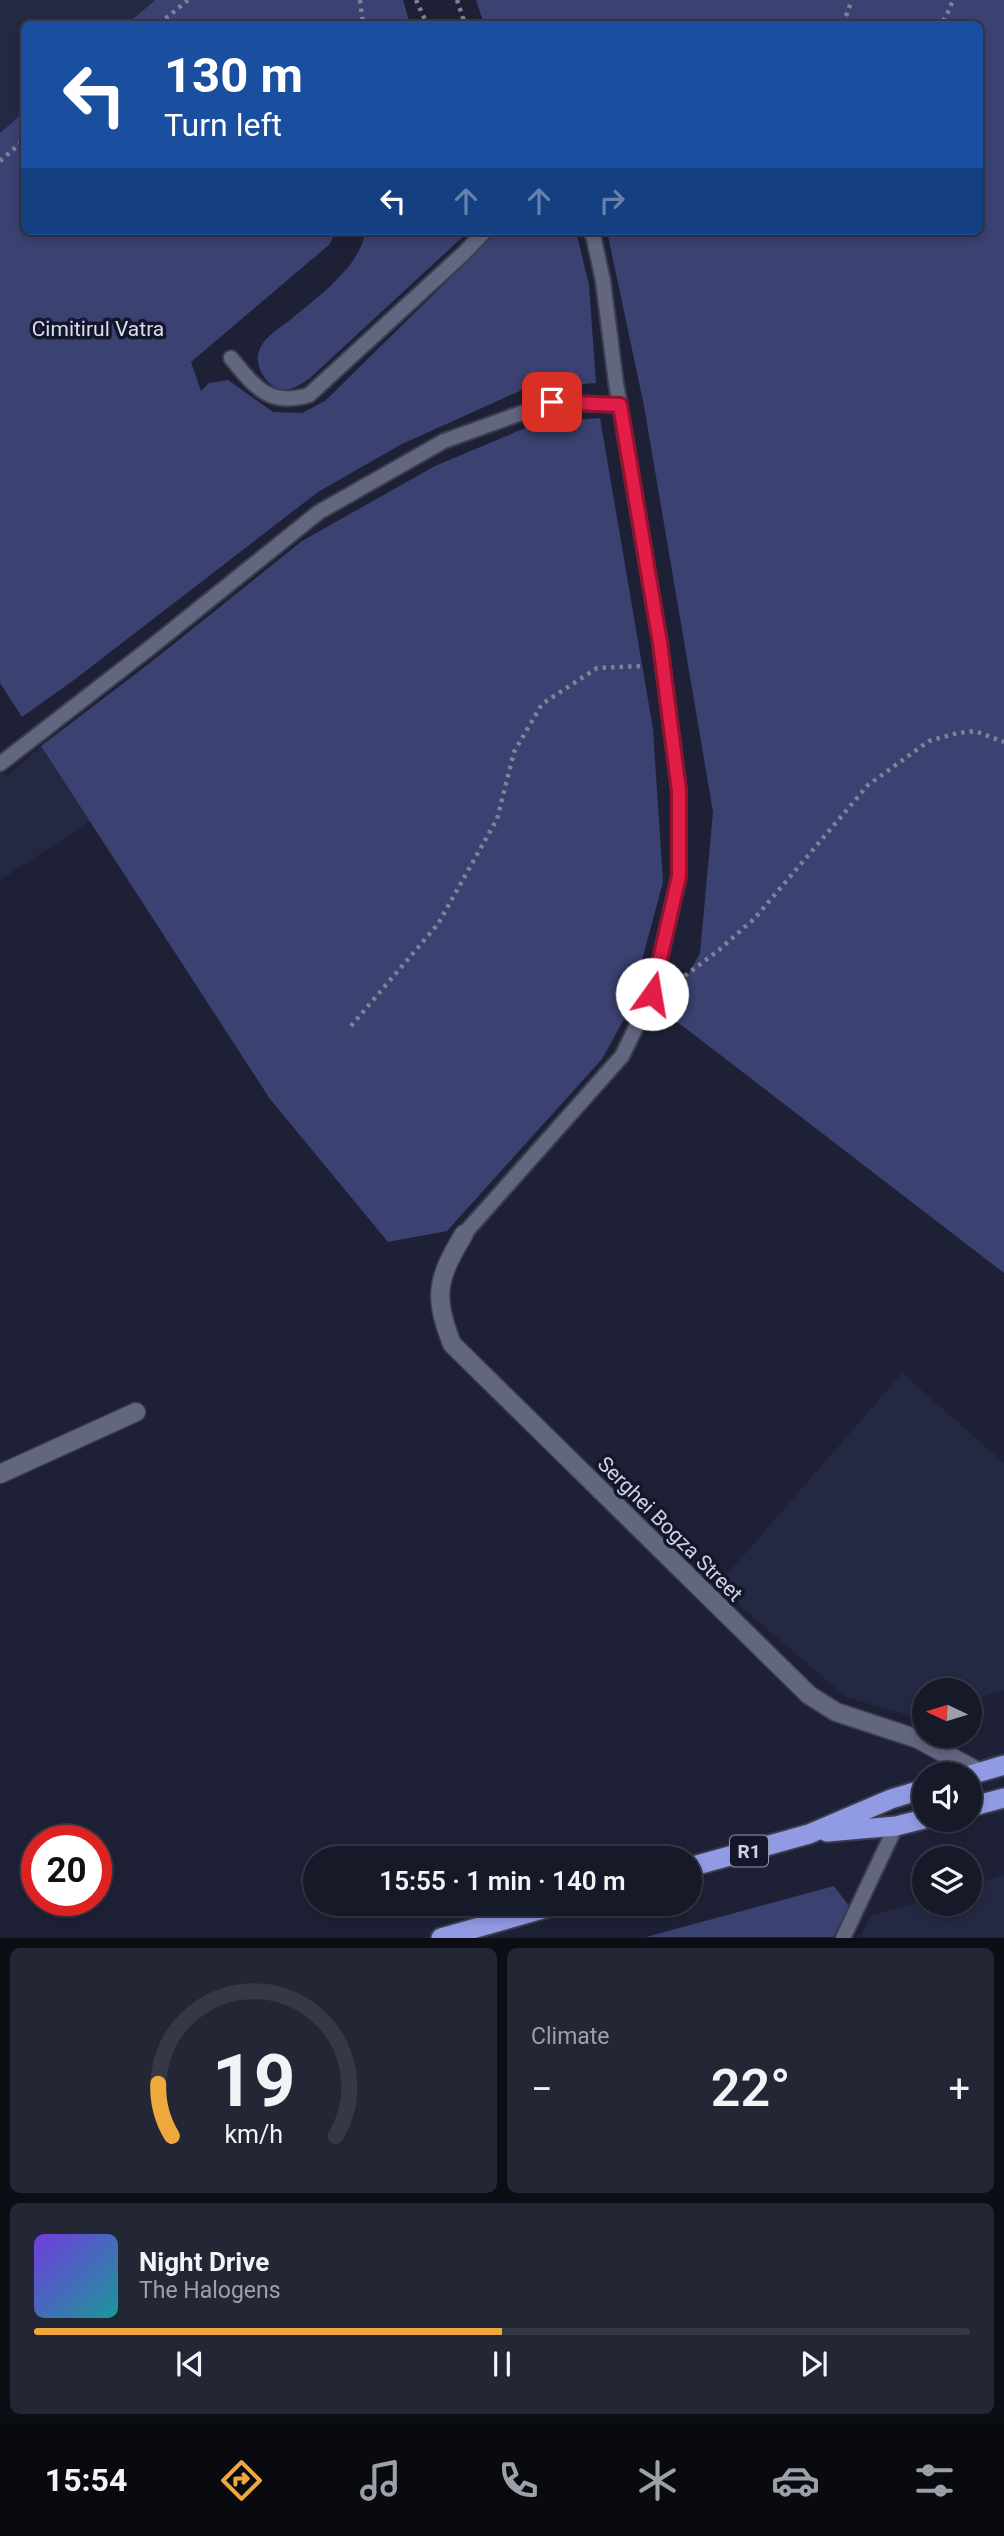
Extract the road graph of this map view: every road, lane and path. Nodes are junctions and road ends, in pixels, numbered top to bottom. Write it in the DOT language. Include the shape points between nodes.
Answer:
graph roads {
  1 [pos="188,0"];
  2 [pos="360,0"];
  3 [pos="416,0"];
  4 [pos="457,0"];
  5 [pos="852,0"];
  6 [pos="953,0"];
  7 [pos="163,21"];
  8 [pos="363,21"];
  9 [pos="425,21"];
  10 [pos="464,21"];
  11 [pos="844,21"];
  12 [pos="941,21"];
  13 [pos="21,143"];
  14 [pos="0,161"];
  15 [pos="481,235"];
  16 [pos="592,235"];
  17 [pos="231,358"];
  18 [pos="620,405"];
  19 [pos="663,664"];
  20 [pos="1004,742"];
  21 [pos="0,764"];
  22 [pos="652,994"];
  23 [pos="351,1026"];
  24 [pos="464,1234"];
  25 [pos="136,1412"];
  26 [pos="0,1474"];
  27 [pos="955,1762"];
  28 [pos="1004,1765"];
  29 [pos="982,1772"];
  30 [pos="912,1793"];
  31 [pos="1004,1798"];
  32 [pos="982,1804"];
  33 [pos="912,1822"];
  34 [pos="896,1826"];
  35 [pos="809,1834"];
  36 [pos="702,1864"];
  37 [pos="516,1916"];
  38 [pos="441,1937"];
  39 [pos="843,1937"];
  1 -- 7 [label="path"];
  2 -- 8 [label="path"];
  3 -- 9 [label="path"];
  4 -- 10 [label="path"];
  5 -- 11 [label="path"];
  6 -- 12 [label="path"];
  13 -- 14 [label="path"];
  15 -- 17 [label="lane" via="309,395 291,400 272,398"];
  16 -- 18 [label="lane"];
  18 -- 19 [label="lane"];
  18 -- 21 [label="lane" via="552,402 444,441 319,512"];
  19 -- 22 [label="lane" via="679,791 679,876"];
  19 -- 23 [label="path" via="597,668 542,704 514,752 498,819 444,914"];
  20 -- 22 [label="path" via="975,731 929,741 868,785 755,918 674,984"];
  22 -- 24 [label="lane" via="622,1056"];
  24 -- 27 [label="street, Serghei Bogza Street" via="445,1264 440,1287 440,1314 452,1344 809,1695 836,1712 918,1739"];
  25 -- 26 [label="street"];
  28 -- 29 [label="highway"];
  30 -- 35 [label="highway, R1"];
  31 -- 32 [label="highway"];
  33 -- 34 [label="highway, R1"];
  34 -- 35 [label="highway, R1"];
  34 -- 39 [label="lane"];
  35 -- 36 [label="highway, R1"];
  37 -- 38 [label="highway"];
}
